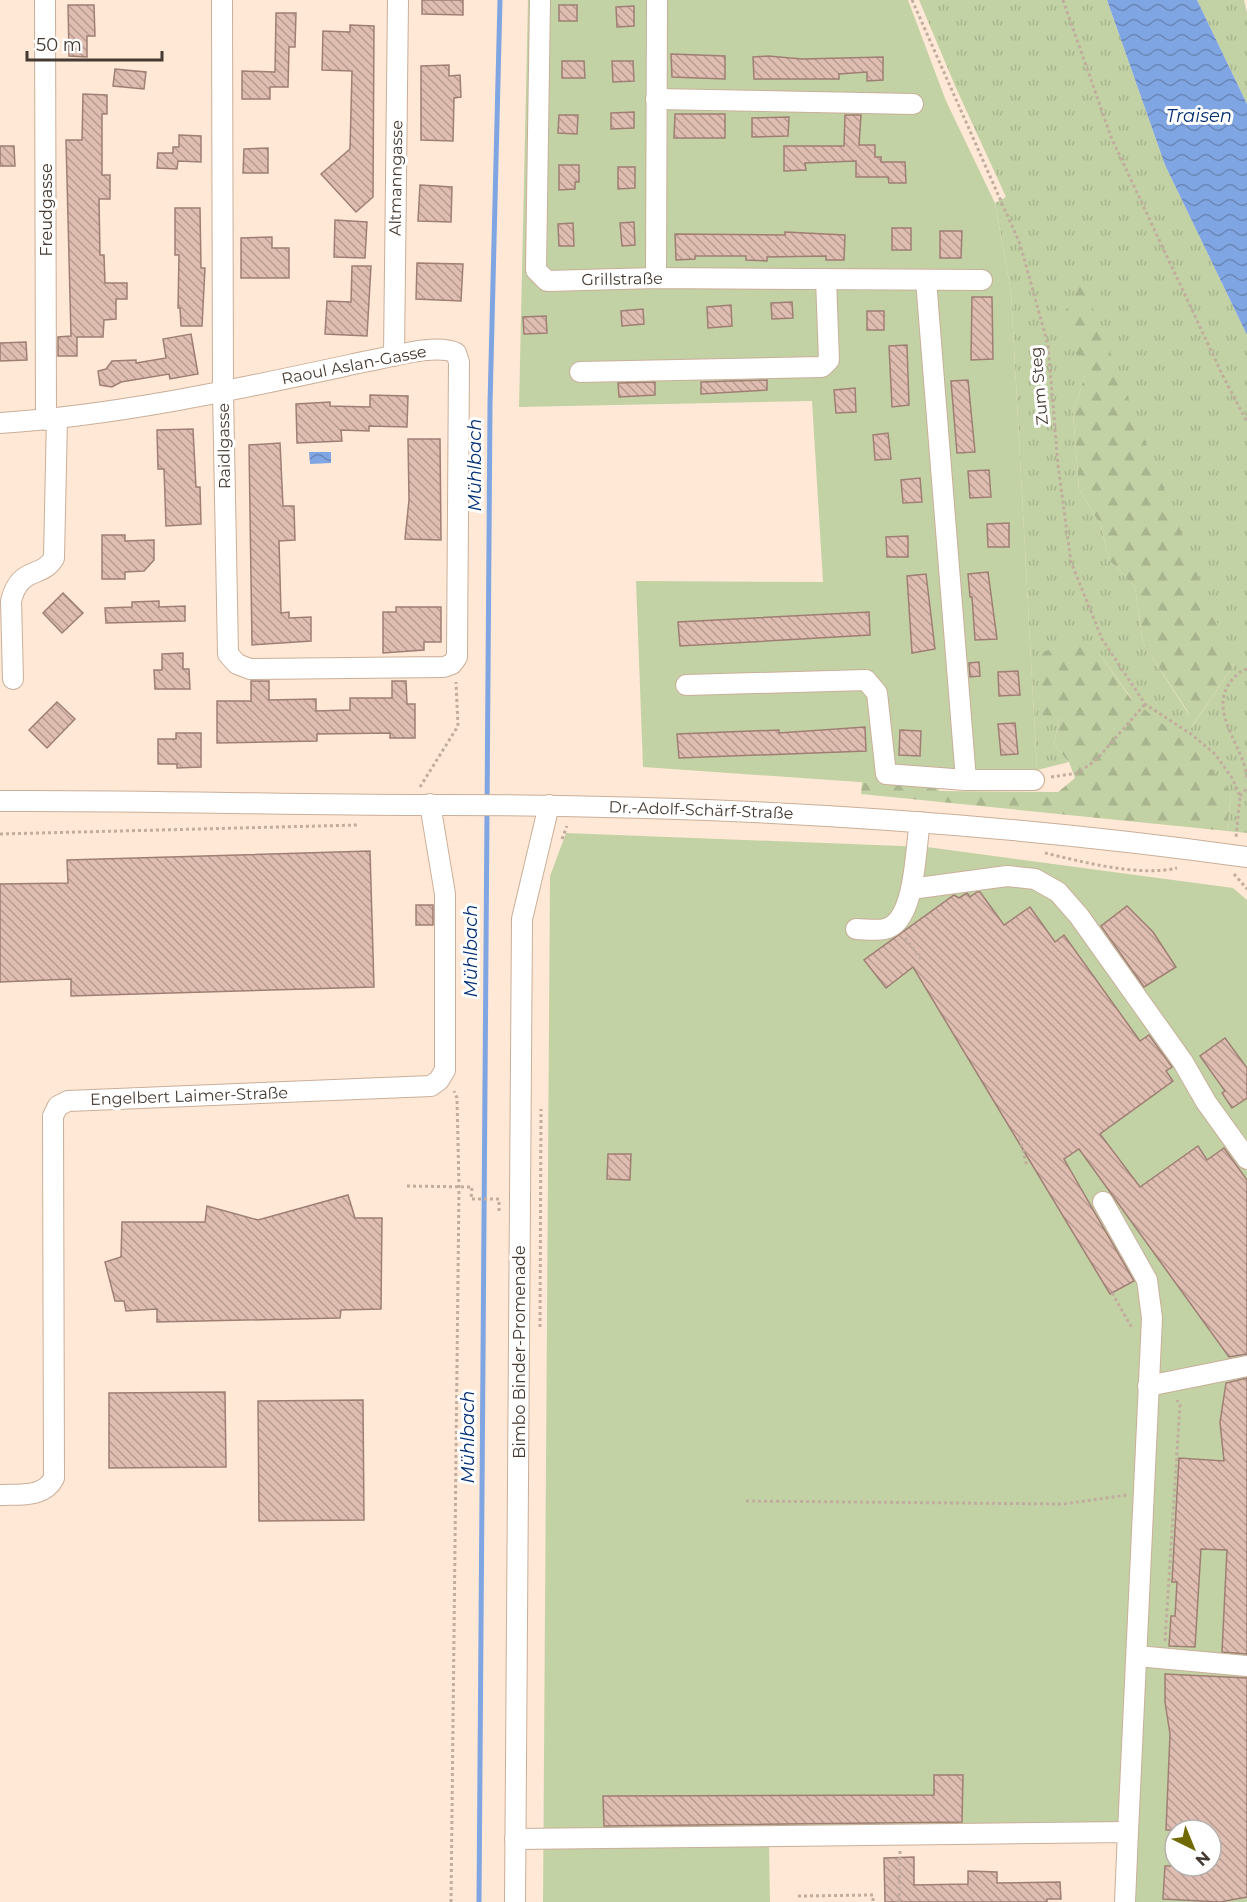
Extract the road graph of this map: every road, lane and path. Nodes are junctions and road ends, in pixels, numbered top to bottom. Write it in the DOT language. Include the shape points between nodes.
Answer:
graph roads {
  1 [pos="45,0"];
  2 [pos="222,0"];
  3 [pos="398,0"];
  4 [pos="540,0"];
  5 [pos="657,0"];
  6 [pos="912,0"];
  7 [pos="1063,0"];
  8 [pos="656,99"];
  9 [pos="913,104"];
  10 [pos="656,278"];
  11 [pos="826,279"];
  12 [pos="926,280"];
  13 [pos="982,280"];
  14 [pos="394,356"];
  15 [pos="580,372"];
  16 [pos="223,392"];
  17 [pos="52,419"];
  18 [pos="1247,422"];
  19 [pos="0,423"];
  20 [pos="450,662"];
  21 [pos="1247,669"];
  22 [pos="13,679"];
  23 [pos="686,685"];
  24 [pos="1145,704"];
  25 [pos="1247,778"];
  26 [pos="966,780"];
  27 [pos="1034,780"];
  28 [pos="1247,788"];
  29 [pos="1240,796"];
  30 [pos="153,800"];
  31 [pos="0,801"];
  32 [pos="426,805"];
  33 [pos="549,805"];
  34 [pos="574,805"];
  35 [pos="0,815"];
  36 [pos="920,822"];
  37 [pos="369,825"];
  38 [pos="0,834"];
  39 [pos="561,840"];
  40 [pos="1041,852"];
  41 [pos="1238,864"];
  42 [pos="1183,867"];
  43 [pos="911,889"];
  44 [pos="1247,889"];
  45 [pos="895,924"];
  46 [pos="856,929"];
  47 [pos="921,959"];
  48 [pos="445,1071"];
  49 [pos="541,1103"];
  50 [pos="1020,1138"];
  51 [pos="1247,1159"];
  52 [pos="1027,1167"];
  53 [pos="407,1186"];
  54 [pos="459,1187"];
  55 [pos="1103,1202"];
  56 [pos="499,1214"];
  57 [pos="540,1330"];
  58 [pos="1247,1366"];
  59 [pos="1148,1386"];
  60 [pos="0,1495"];
  61 [pos="1143,1495"];
  62 [pos="746,1501"];
  63 [pos="1137,1656"];
  64 [pos="1247,1666"];
  65 [pos="1128,1832"];
  66 [pos="900,1834"];
  67 [pos="515,1839"];
  68 [pos="798,1896"];
  69 [pos="451,1902"];
  70 [pos="514,1902"];
  71 [pos="873,1902"];
  72 [pos="899,1902"];
  73 [pos="1125,1902"];
  1 -- 17 [label="street, Freudgasse"];
  2 -- 16 [label="street, Raidlgasse"];
  3 -- 14 [label="street, Altmanngasse"];
  4 -- 10 [label="street, Grillstraße" via="536,270 548,281"];
  5 -- 8 [label="street"];
  6 -- 24 [label="path, Zum Steg" via="1020,244 1048,345 1071,562 1102,639"];
  7 -- 18 [label="path" via="1110,137"];
  8 -- 9 [label="street"];
  8 -- 10 [label="street"];
  10 -- 11 [label="street, Grillstraße"];
  11 -- 12 [label="street, Grillstraße"];
  11 -- 15 [label="street" via="829,360 822,367"];
  12 -- 13 [label="street, Grillstraße"];
  12 -- 26 [label="street"];
  14 -- 16 [label="street, Raoul Aslan-Gasse"];
  14 -- 20 [label="street, Raoul Aslan-Gasse" via="447,348 456,353 459,362"];
  16 -- 17 [label="street, Raoul Aslan-Gasse"];
  16 -- 20 [label="street, Raidlgasse" via="228,654 237,664 250,669"];
  17 -- 19 [label="street, Raoul Aslan-Gasse"];
  17 -- 22 [label="street" via="54,558 18,581 14,589"];
  20 -- 32 [label="path" via="457,685 458,726 420,786"];
  21 -- 25 [label="path" via="1240,671 1225,689 1222,714 1245,762"];
  23 -- 26 [label="street" via="866,680 877,693 886,774"];
  24 -- 27 [label="path" via="1097,759 1078,773"];
  24 -- 29 [label="path" via="1215,754"];
  26 -- 27 [label="street"];
  28 -- 29 [label="path"];
  29 -- 41 [label="path"];
  30 -- 31 [label="street, Dr.-Adolf-Schärf-Straße"];
  30 -- 32 [label="street, Dr.-Adolf-Schärf-Straße"];
  30 -- 35 [label="street, Dr.-Adolf-Schärf-Straße"];
  32 -- 33 [label="street, Dr.-Adolf-Schärf-Straße"];
  32 -- 48 [label="street" via="446,894"];
  33 -- 34 [label="street, Dr.-Adolf-Schärf-Straße"];
  33 -- 67 [label="street, Bimbo Binder-Promenade" via="522,919"];
  34 -- 36 [label="street, Dr.-Adolf-Schärf-Straße"];
  34 -- 39 [label="path"];
  36 -- 41 [label="street, Dr.-Adolf-Schärf-Straße"];
  36 -- 43 [label="street"];
  37 -- 38 [label="path"];
  40 -- 42 [label="path" via="1091,864 1164,871"];
  41 -- 44 [label="path"];
  43 -- 45 [label="street" via="906,909"];
  43 -- 51 [label="street" via="1007,876 1035,879 1058,892 1183,1062"];
  45 -- 46 [label="street" via="884,929"];
  45 -- 47 [label="path"];
  48 -- 54 [label="path" via="457,1098"];
  48 -- 60 [label="street, Engelbert Laimer-Straße" via="431,1086 68,1101 58,1106 53,1116 54,1478 50,1486 35,1494"];
  49 -- 57 [label="path"];
  50 -- 52 [label="path"];
  53 -- 54 [label="path"];
  54 -- 56 [label="path" via="471,1187 471,1199 499,1199"];
  54 -- 69 [label="path"];
  55 -- 59 [label="street" via="1147,1280 1152,1318"];
  58 -- 59 [label="street"];
  59 -- 61 [label="street"];
  61 -- 62 [label="path" via="1113,1495 1064,1504"];
  61 -- 63 [label="street"];
  63 -- 64 [label="street"];
  63 -- 65 [label="street"];
  65 -- 66 [label="street"];
  65 -- 73 [label="street"];
  66 -- 67 [label="street"];
  66 -- 72 [label="path"];
  67 -- 70 [label="street, Bimbo Binder-Promenade"];
  68 -- 71 [label="path" via="873,1895"];
}
